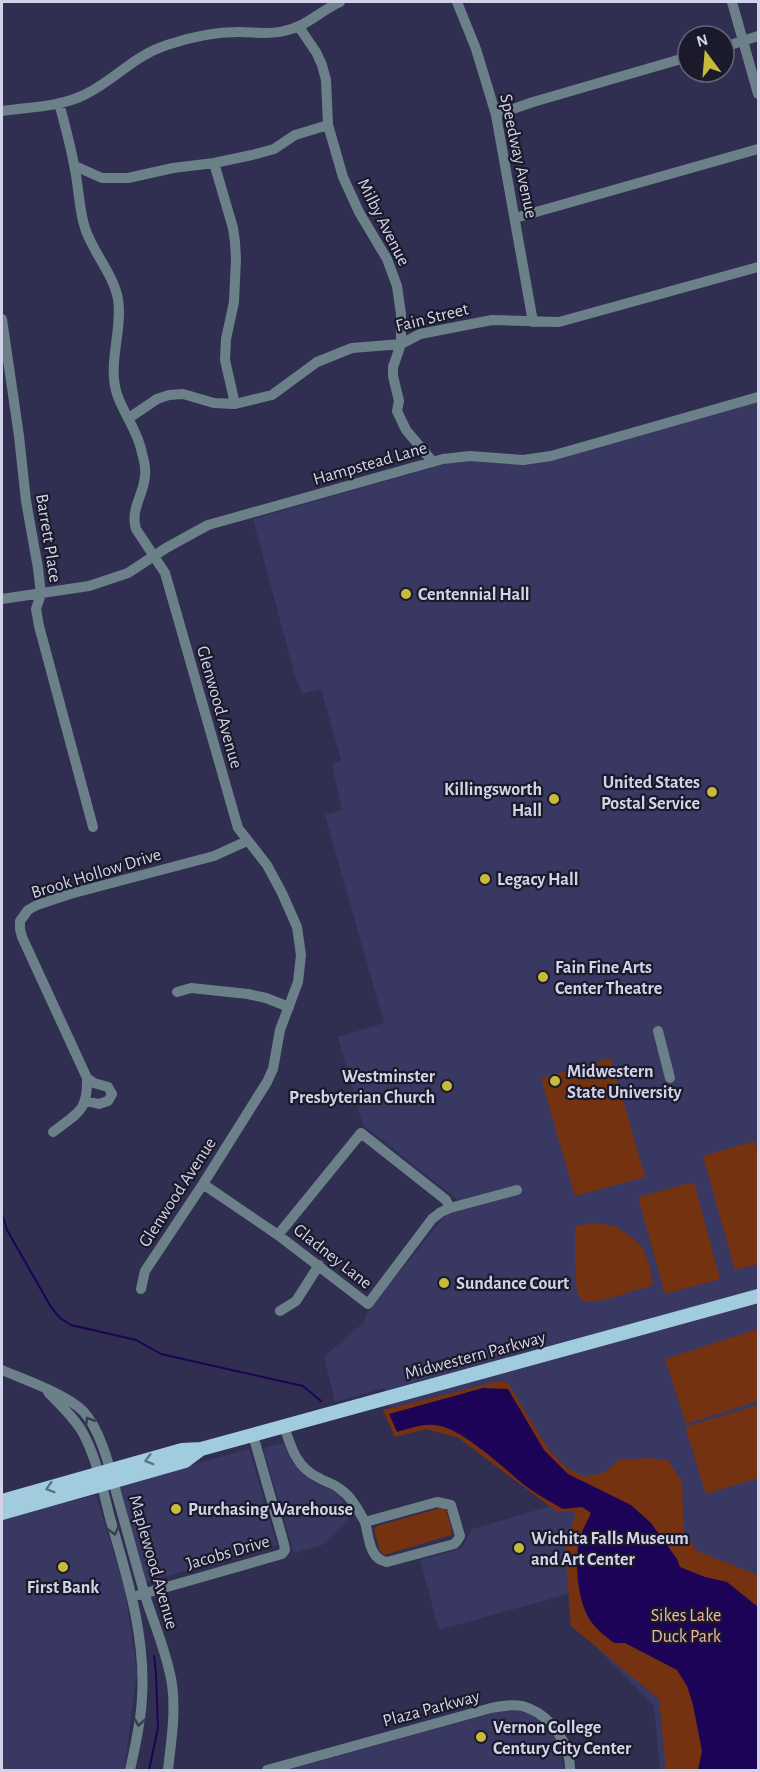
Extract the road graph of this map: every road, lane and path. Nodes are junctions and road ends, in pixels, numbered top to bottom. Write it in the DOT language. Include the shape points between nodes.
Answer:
graph roads {
  1 [pos="340,2"];
  2 [pos="457,2"];
  3 [pos="732,2"];
  4 [pos="299,27"];
  5 [pos="759,36"];
  6 [pos="743,41"];
  7 [pos="736,43"];
  8 [pos="676,60"];
  9 [pos="759,94"];
  10 [pos="59,103"];
  11 [pos="2,111"];
  12 [pos="496,115"];
  13 [pos="327,125"];
  14 [pos="759,149"];
  15 [pos="214,163"];
  16 [pos="75,166"];
  17 [pos="515,218"];
  18 [pos="759,267"];
  19 [pos="2,319"];
  20 [pos="532,322"];
  21 [pos="400,344"];
  22 [pos="759,397"];
  23 [pos="235,404"];
  24 [pos="129,418"];
  25 [pos="433,462"];
  26 [pos="153,556"];
  27 [pos="40,594"];
  28 [pos="2,599"];
  29 [pos="93,826"];
  30 [pos="247,841"];
  31 [pos="177,992"];
  32 [pos="289,1007"];
  33 [pos="658,1031"];
  34 [pos="87,1078"];
  35 [pos="670,1078"];
  36 [pos="86,1101"];
  37 [pos="53,1132"];
  38 [pos="203,1184"];
  39 [pos="517,1190"];
  40 [pos="450,1208"];
  41 [pos="278,1235"];
  42 [pos="319,1265"];
  43 [pos="141,1289"];
  44 [pos="759,1296"];
  45 [pos="280,1311"];
  46 [pos="2,1370"];
  47 [pos="284,1426"];
  48 [pos="253,1435"];
  49 [pos="106,1478"];
  50 [pos="2,1501"];
  51 [pos="2,1513"];
  52 [pos="365,1522"];
  53 [pos="144,1593"];
  54 [pos="132,1597"];
  55 [pos="130,1770"];
  56 [pos="168,1770"];
  57 [pos="267,1770"];
  58 [pos="570,1770"];
  1 -- 4 [label="street"];
  2 -- 12 [label="street, Speedway Avenue"];
  3 -- 6 [label="street"];
  4 -- 10 [label="street" via="274,33 209,34 165,45 134,60 85,95"];
  4 -- 13 [label="street, Milby Avenue" via="322,65"];
  5 -- 6 [label="street"];
  6 -- 7 [label="street"];
  6 -- 9 [label="street"];
  8 -- 12 [label="street"];
  10 -- 11 [label="street"];
  10 -- 16 [label="street, Glenwood Avenue"];
  12 -- 17 [label="street, Speedway Avenue"];
  13 -- 15 [label="street" via="295,135 274,149"];
  13 -- 21 [label="street, Milby Avenue" via="343,177 387,259 397,286"];
  14 -- 17 [label="street"];
  15 -- 16 [label="street" via="113,179"];
  15 -- 23 [label="street" via="233,228 236,259 225,360"];
  16 -- 24 [label="street, Glenwood Avenue" via="84,227 117,298 120,323 115,384"];
  17 -- 20 [label="street, Speedway Avenue"];
  18 -- 20 [label="street, Fain Street" via="559,322"];
  19 -- 27 [label="street, Barrett Place"];
  20 -- 21 [label="street, Fain Street" via="492,320 420,334"];
  21 -- 23 [label="street, Fain Street" via="352,348 317,362 272,395"];
  21 -- 25 [label="street, Milby Avenue" via="393,367 397,411 406,430"];
  22 -- 25 [label="street, Hampstead Lane" via="551,456 523,460 470,456"];
  23 -- 24 [label="street, Fain Street" via="169,395"];
  24 -- 26 [label="street, Glenwood Avenue" via="141,446 145,477 134,522"];
  25 -- 26 [label="street, Hampstead Lane" via="208,525"];
  26 -- 27 [label="street, Hampstead Lane" via="129,573 109,580"];
  26 -- 30 [label="street, Glenwood Avenue" via="165,573 238,828"];
  27 -- 28 [label="street, Hampstead Lane"];
  27 -- 29 [label="street, Barrett Place" via="36,609 39,626"];
  30 -- 32 [label="street, Glenwood Avenue" via="267,865 297,927 302,955"];
  30 -- 34 [label="street, Brook Hollow Drive" via="214,856 45,902 22,917 22,937"];
  31 -- 32 [label="street" via="191,988 248,994"];
  32 -- 38 [label="street, Glenwood Avenue" via="267,1082"];
  33 -- 35 [label="street"];
  34 -- 36 [label="street, Brook Hollow Drive"];
  34 -- 36 [label="street" via="108,1087 112,1094 108,1101 99,1104"];
  36 -- 37 [label="street" via="80,1111"];
  38 -- 41 [label="street, Gladney Lane"];
  38 -- 43 [label="street, Glenwood Avenue" via="145,1271"];
  39 -- 40 [label="street, Gladney Lane"];
  40 -- 41 [label="street" via="446,1200 361,1132"];
  40 -- 42 [label="street, Gladney Lane" via="432,1219 368,1304"];
  41 -- 42 [label="street, Gladney Lane"];
  42 -- 45 [label="street" via="296,1301"];
  44 -- 47 [label="main road, Midwestern Parkway"];
  46 -- 49 [label="street, Maplewood Avenue" via="46,1390 83,1433"];
  47 -- 48 [label="main road, Midwestern Parkway"];
  47 -- 52 [label="street" via="302,1467 340,1488"];
  48 -- 49 [label="main road, Midwestern Parkway" via="201,1449 185,1461"];
  48 -- 53 [label="street, Jacobs Drive" via="285,1550 279,1556"];
  49 -- 50 [label="main road, Midwestern Parkway, one-way"];
  49 -- 51 [label="main road, Midwestern Parkway"];
  49 -- 53 [label="street, Maplewood Avenue"];
  49 -- 54 [label="street, Maplewood Avenue, one-way"];
  52 -- 52 [label="street" via="441,1502 451,1505 460,1536 454,1544 387,1562 374,1554"];
  53 -- 54 [label="street, Jacobs Drive"];
  53 -- 56 [label="street, Maplewood Avenue" via="172,1684"];
  54 -- 55 [label="street, Maplewood Avenue, one-way" via="141,1653 142,1697"];
  57 -- 58 [label="street, Plaza Parkway" via="480,1711 518,1706 537,1712 560,1734"];
}
